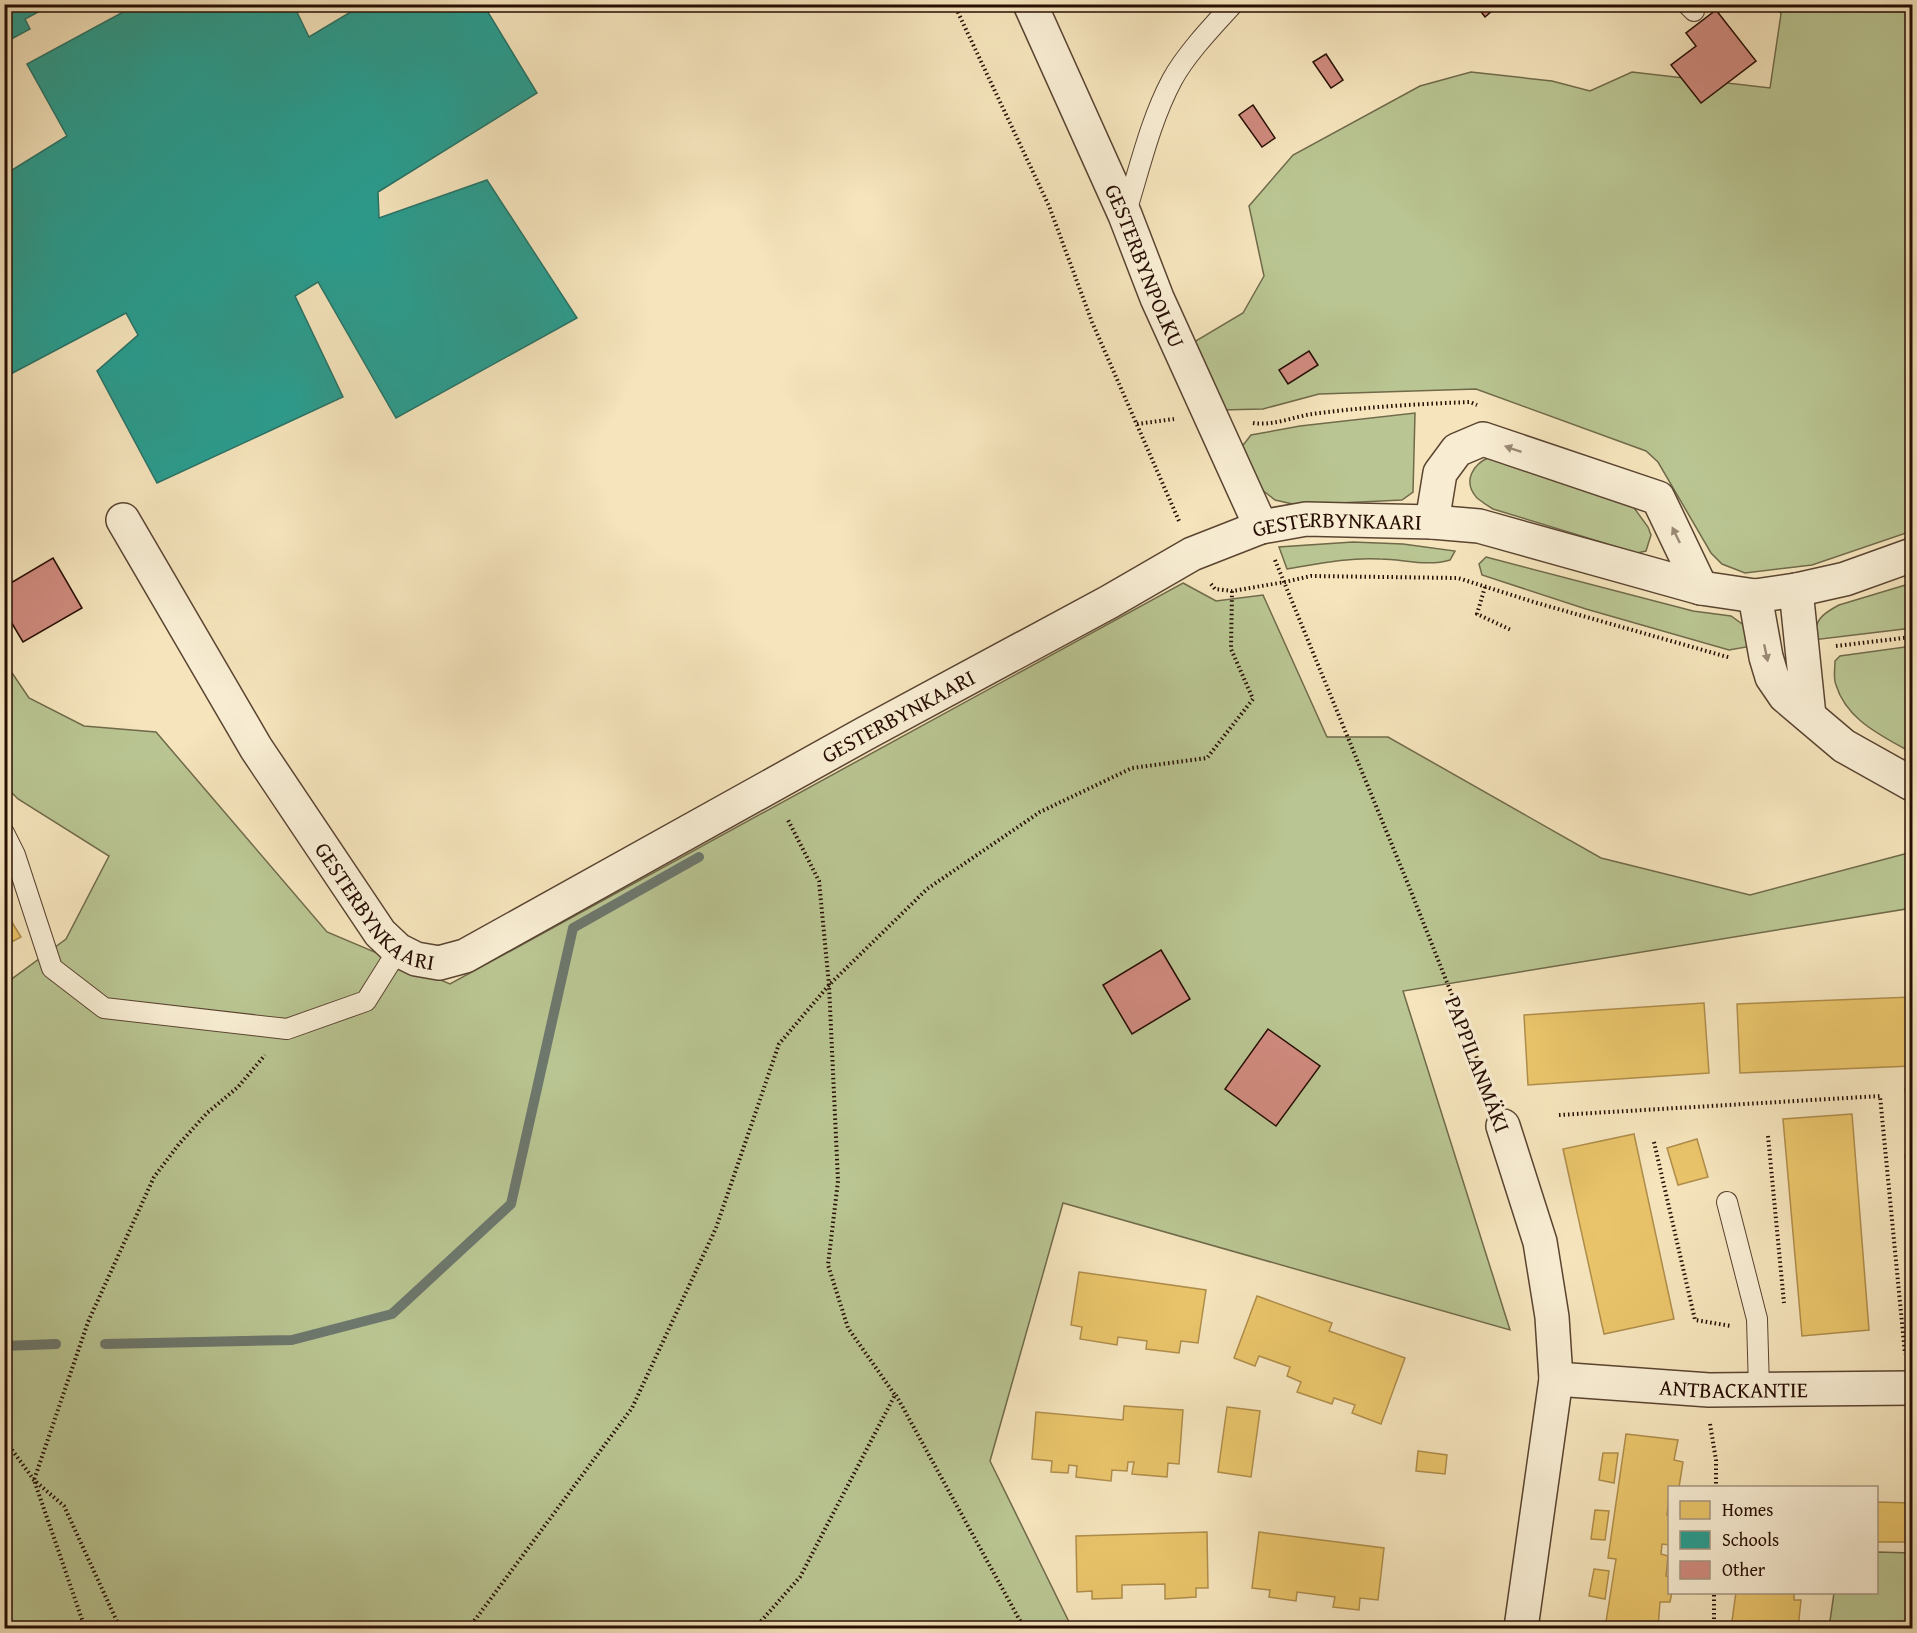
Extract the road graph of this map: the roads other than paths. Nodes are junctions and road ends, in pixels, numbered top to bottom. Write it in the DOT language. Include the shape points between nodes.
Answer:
graph roads {
  1 [pos="1030,4"];
  2 [pos="1233,4"];
  3 [pos="1125,215"];
  4 [pos="123,520"];
  5 [pos="1432,522"];
  6 [pos="1261,527"];
  7 [pos="1912,555"];
  8 [pos="1701,588"];
  9 [pos="1796,590"];
  10 [pos="1755,596"];
  11 [pos="1809,716"];
  12 [pos="1912,784"];
  13 [pos="4,833"];
  14 [pos="398,950"];
  15 [pos="1503,1126"];
  16 [pos="1727,1202"];
  17 [pos="1556,1379"];
  18 [pos="1910,1388"];
  19 [pos="1759,1389"];
  20 [pos="1521,1629"];
  1 -- 3 [label="street, GESTERBYNPOLKU"];
  2 -- 3 [label="lane" via="1173,79 1150,134"];
  3 -- 6 [label="street, GESTERBYNPOLKU" via="1157,298"];
  4 -- 14 [label="street, GESTERBYNKAARI" via="256,747 380,933"];
  5 -- 6 [label="street, GESTERBYNKAARI" via="1306,519"];
  5 -- 8 [label="street, GESTERBYNKAARI" via="1479,526"];
  8 -- 5 [label="street, one-way" via="1658,498 1483,439 1457,450 1440,473"];
  6 -- 14 [label="street, GESTERBYNKAARI" via="1192,554 465,956 440,963 416,959"];
  7 -- 9 [label="street, GESTERBYNKAARI" via="1845,579"];
  8 -- 10 [label="street, GESTERBYNKAARI"];
  9 -- 10 [label="street, GESTERBYNKAARI"];
  9 -- 11 [label="street"];
  10 -- 11 [label="street, one-way" via="1772,677 1785,696"];
  11 -- 12 [label="street" via="1844,746"];
  13 -- 14 [label="lane" via="52,968 104,1008 287,1029 366,1001"];
  15 -- 17 [label="street, PAPPILANMÄKI" via="1540,1242 1552,1317"];
  16 -- 19 [label="lane" via="1757,1319"];
  17 -- 19 [label="street, ANTBACKANTIE" via="1709,1390"];
  17 -- 20 [label="street, PAPPILANMÄKI"];
  18 -- 19 [label="street, ANTBACKANTIE"];
}
